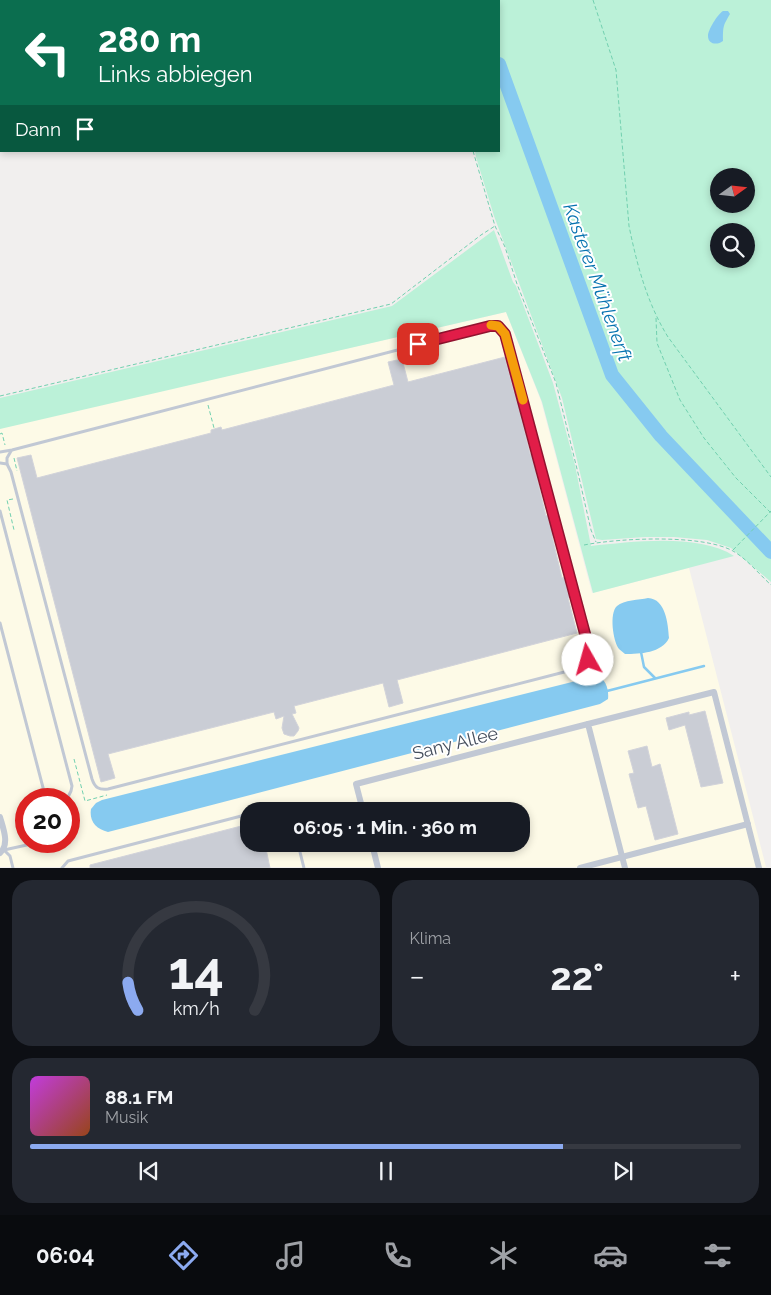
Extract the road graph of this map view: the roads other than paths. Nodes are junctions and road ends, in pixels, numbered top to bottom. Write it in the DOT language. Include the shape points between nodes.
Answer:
graph roads {
  1 [pos="12,450"];
  2 [pos="0,452"];
  3 [pos="0,463"];
  4 [pos="7,464"];
  5 [pos="0,511"];
  6 [pos="0,623"];
  7 [pos="588,724"];
  8 [pos="43,788"];
  9 [pos="72,788"];
  10 [pos="361,802"];
  11 [pos="240,816"];
  12 [pos="0,817"];
  13 [pos="748,824"];
  14 [pos="15,848"];
  15 [pos="2,851"];
  16 [pos="300,852"];
  17 [pos="374,852"];
  18 [pos="622,857"];
  19 [pos="13,868"];
  20 [pos="62,868"];
  21 [pos="304,868"];
  22 [pos="378,868"];
  23 [pos="580,868"];
  24 [pos="625,868"];
  25 [pos="759,868"];
  1 -- 2 [label="lane"];
  1 -- 4 [label="lane" via="6,458"];
  1 -- 4 [label="lane" via="490,326 501,328 508,343 588,645 586,663 576,669 99,789 92,779"];
  3 -- 4 [label="lane"];
  5 -- 9 [label="lane"];
  6 -- 8 [label="lane"];
  7 -- 10 [label="street, Sany Allee" via="356,784"];
  7 -- 13 [label="street, Sany Allee" via="714,692"];
  7 -- 18 [label="street"];
  11 -- 20 [label="lane" via="68,861"];
  12 -- 15 [label="street" via="5,841"];
  13 -- 18 [label="street"];
  13 -- 25 [label="street, Sany Allee"];
  14 -- 15 [label="lane"];
  15 -- 19 [label="lane" via="10,856"];
  16 -- 21 [label="lane"];
  17 -- 22 [label="street"];
  18 -- 23 [label="street"];
  18 -- 24 [label="street"];
}
